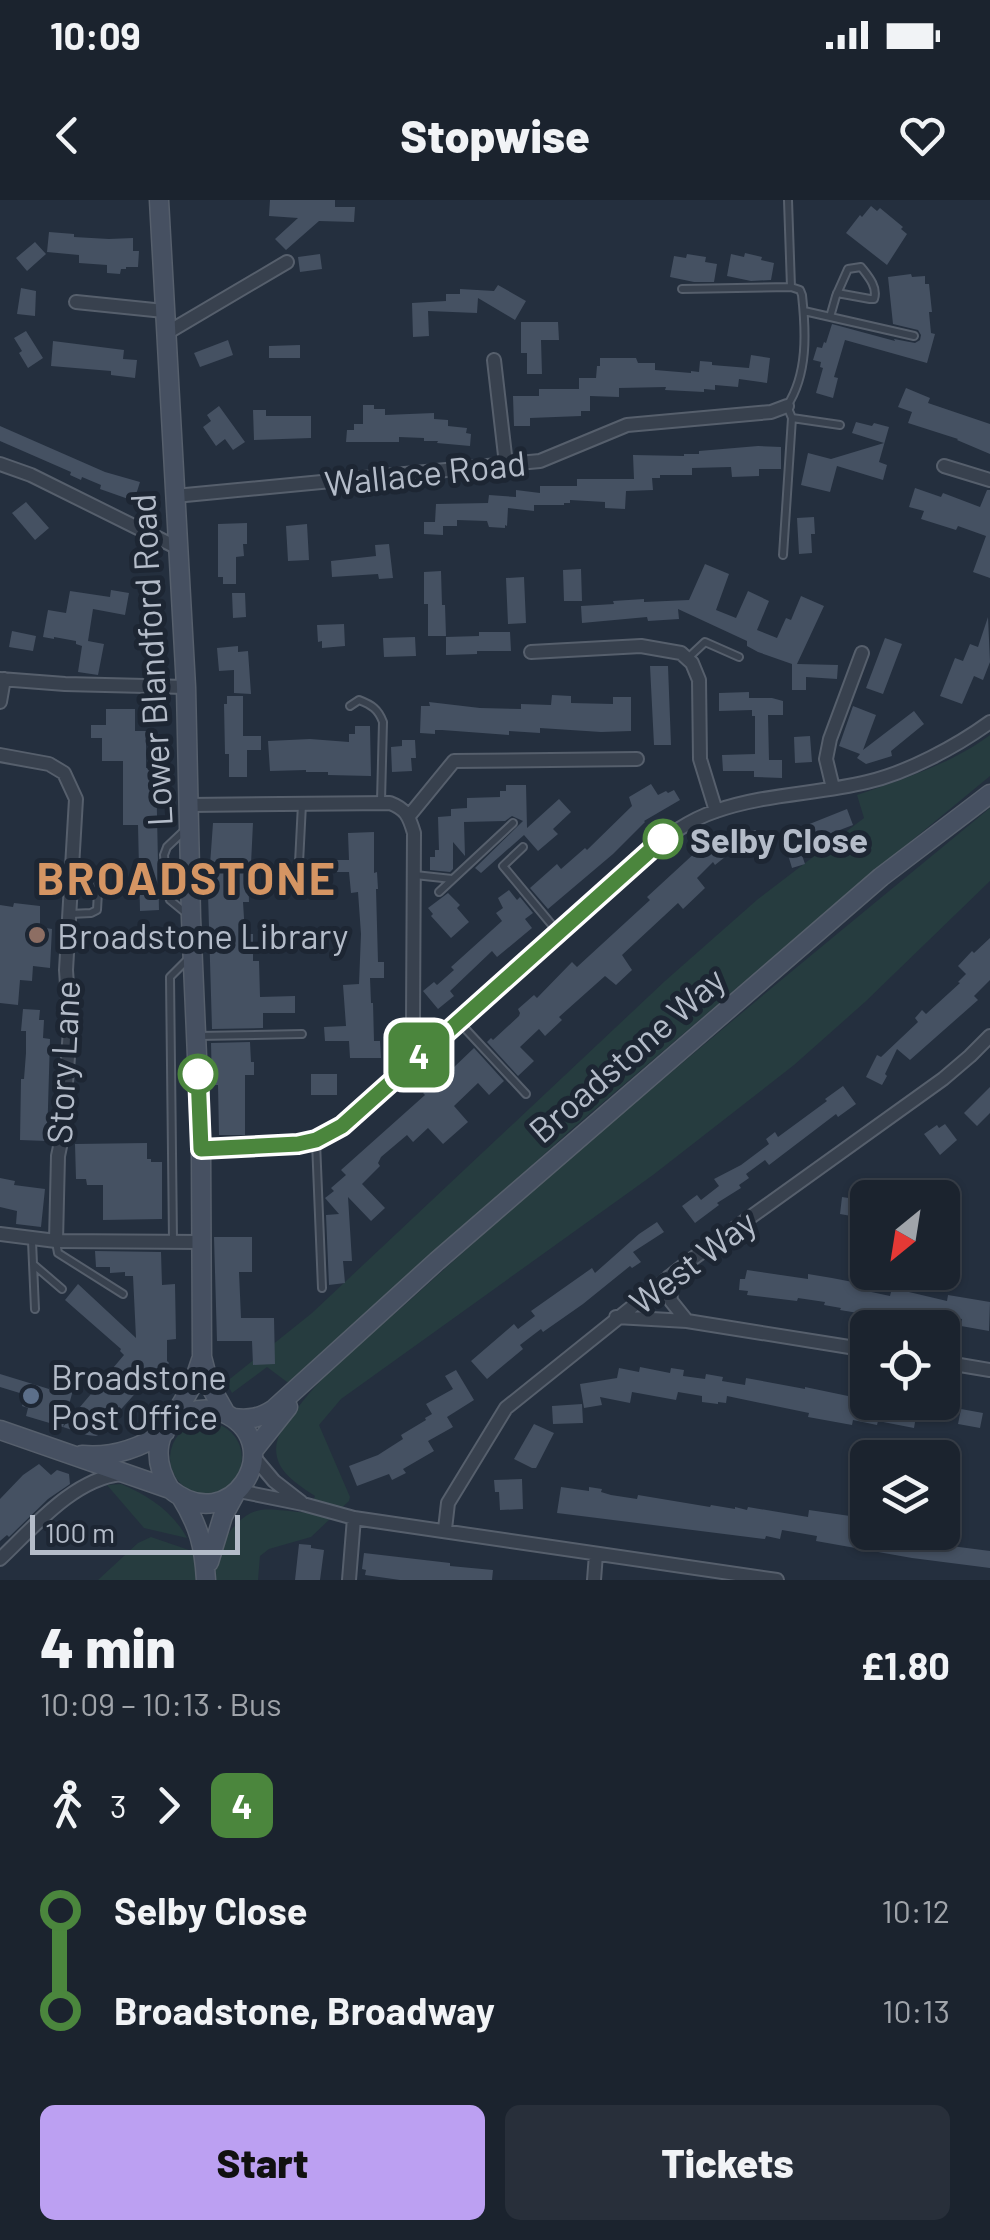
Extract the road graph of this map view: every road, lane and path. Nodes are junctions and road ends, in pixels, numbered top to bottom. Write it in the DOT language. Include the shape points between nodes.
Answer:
graph roads {
  1 [pos="159,200"];
  2 [pos="788,200"];
  3 [pos="287,262"];
  4 [pos="682,288"];
  5 [pos="792,288"];
  6 [pos="837,293"];
  7 [pos="76,302"];
  8 [pos="164,310"];
  9 [pos="804,310"];
  10 [pos="830,316"];
  11 [pos="165,334"];
  12 [pos="914,336"];
  13 [pos="494,360"];
  14 [pos="790,412"];
  15 [pos="840,425"];
  16 [pos="0,464"];
  17 [pos="506,464"];
  18 [pos="944,466"];
  19 [pos="990,480"];
  20 [pos="175,496"];
  21 [pos="178,548"];
  22 [pos="783,555"];
  23 [pos="531,652"];
  24 [pos="862,653"];
  25 [pos="739,657"];
  26 [pos="687,659"];
  27 [pos="2,678"];
  28 [pos="186,688"];
  29 [pos="0,702"];
  30 [pos="350,706"];
  31 [pos="990,722"];
  32 [pos="0,755"];
  33 [pos="637,758"];
  34 [pos="833,788"];
  35 [pos="990,794"];
  36 [pos="302,803"];
  37 [pos="380,803"];
  38 [pos="716,811"];
  39 [pos="190,813"];
  40 [pos="409,816"];
  41 [pos="513,822"];
  42 [pos="524,847"];
  43 [pos="299,863"];
  44 [pos="99,874"];
  45 [pos="414,875"];
  46 [pos="454,879"];
  47 [pos="439,892"];
  48 [pos="69,914"];
  49 [pos="192,918"];
  50 [pos="558,932"];
  51 [pos="193,954"];
  52 [pos="458,1021"];
  53 [pos="302,1034"];
  54 [pos="197,1036"];
  55 [pos="990,1036"];
  56 [pos="426,1049"];
  57 [pos="526,1094"];
  58 [pos="316,1140"];
  59 [pos="201,1149"];
  60 [pos="0,1234"];
  61 [pos="32,1239"];
  62 [pos="173,1240"];
  63 [pos="56,1241"];
  64 [pos="200,1242"];
  65 [pos="33,1265"];
  66 [pos="669,1277"];
  67 [pos="62,1288"];
  68 [pos="322,1288"];
  69 [pos="123,1294"];
  70 [pos="35,1309"];
  71 [pos="616,1318"];
  72 [pos="687,1321"];
  73 [pos="850,1347"];
  74 [pos="202,1357"];
  75 [pos="960,1365"];
  76 [pos="990,1370"];
  77 [pos="313,1375"];
  78 [pos="229,1416"];
  79 [pos="166,1429"];
  80 [pos="0,1430"];
  81 [pos="71,1454"];
  82 [pos="253,1454"];
  83 [pos="123,1474"];
  84 [pos="237,1492"];
  85 [pos="175,1493"];
  86 [pos="303,1504"];
  87 [pos="354,1518"];
  88 [pos="445,1530"];
  89 [pos="596,1554"];
  90 [pos="0,1559"];
  91 [pos="206,1578"];
  92 [pos="350,1580"];
  93 [pos="594,1580"];
  94 [pos="777,1580"];
  1 -- 8 [label="main road, Lower Blandford Road"];
  2 -- 5 [label="lane"];
  3 -- 11 [label="street"];
  4 -- 5 [label="lane"];
  5 -- 9 [label="lane" via="800,290"];
  6 -- 6 [label="lane" via="848,269 861,267 876,294 870,299"];
  6 -- 10 [label="lane"];
  7 -- 8 [label="street"];
  8 -- 11 [label="main road, Lower Blandford Road"];
  9 -- 10 [label="lane"];
  9 -- 14 [label="lane" via="802,365"];
  10 -- 12 [label="lane"];
  11 -- 20 [label="main road, Lower Blandford Road"];
  13 -- 17 [label="street"];
  14 -- 15 [label="lane"];
  14 -- 17 [label="street, Wallace Road" via="626,425 540,461"];
  14 -- 22 [label="lane"];
  16 -- 21 [label="street"];
  17 -- 20 [label="street, Wallace Road"];
  18 -- 19 [label="street"];
  20 -- 21 [label="main road, Lower Blandford Road"];
  21 -- 28 [label="main road, Lower Blandford Road"];
  23 -- 26 [label="street" via="640,646"];
  24 -- 34 [label="street" via="830,739 826,759"];
  25 -- 26 [label="lane" via="705,642"];
  26 -- 38 [label="street" via="699,680 700,759"];
  27 -- 28 [label="street"];
  27 -- 29 [label="street"];
  28 -- 39 [label="main road, Lower Blandford Road"];
  30 -- 37 [label="lane" via="359,700 370,704 382,722"];
  31 -- 34 [label="street" via="904,769"];
  32 -- 48 [label="street, Story Lane" via="49,764 71,784 76,799"];
  33 -- 40 [label="street" via="454,761"];
  34 -- 38 [label="street"];
  35 -- 77 [label="main road, Broadstone Way" via="880,876"];
  36 -- 37 [label="street"];
  36 -- 39 [label="street"];
  36 -- 43 [label="lane"];
  37 -- 40 [label="street" via="390,802"];
  38 -- 50 [label="street" via="668,836"];
  39 -- 49 [label="main road, Lower Blandford Road"];
  39 -- 49 [label="lane" via="164,855 170,900"];
  40 -- 45 [label="street"];
  41 -- 46 [label="lane"];
  42 -- 50 [label="lane" via="503,866"];
  44 -- 48 [label="lane" via="96,910"];
  45 -- 46 [label="lane"];
  45 -- 56 [label="street" via="413,1022"];
  46 -- 47 [label="lane"];
  48 -- 63 [label="street, Story Lane" via="70,1030"];
  49 -- 51 [label="main road, Lower Blandford Road"];
  50 -- 52 [label="street"];
  51 -- 54 [label="main road, Lower Blandford Road"];
  51 -- 62 [label="lane" via="170,977"];
  52 -- 56 [label="street"];
  52 -- 57 [label="lane"];
  53 -- 54 [label="lane"];
  54 -- 59 [label="main road, Lower Blandford Road"];
  55 -- 66 [label="street, West Way" via="942,1079"];
  56 -- 58 [label="street" via="342,1126"];
  58 -- 59 [label="street"];
  58 -- 68 [label="lane"];
  59 -- 64 [label="main road, Lower Blandford Road"];
  60 -- 61 [label="street"];
  61 -- 63 [label="street"];
  61 -- 65 [label="lane"];
  62 -- 63 [label="street"];
  62 -- 64 [label="street"];
  63 -- 69 [label="lane" via="58,1253"];
  64 -- 74 [label="main road, Lower Blandford Road"];
  65 -- 67 [label="lane"];
  65 -- 70 [label="lane"];
  66 -- 71 [label="street, West Way"];
  66 -- 72 [label="street" via="671,1301"];
  71 -- 72 [label="street"];
  71 -- 88 [label="street, West Way" via="506,1408 448,1503"];
  72 -- 73 [label="street"];
  74 -- 78 [label="main road, Lower Blandford Road" via="208,1384"];
  74 -- 79 [label="main road, Lower Blandford Road"];
  75 -- 76 [label="street"];
  77 -- 78 [label="main road, Broadstone Way" via="263,1416"];
  77 -- 82 [label="main road, Broadstone Way"];
  78 -- 79 [label="main road" via="201,1409"];
  78 -- 82 [label="main road" via="249,1437"];
  79 -- 81 [label="main road" via="147,1444 114,1454"];
  79 -- 85 [label="main road" via="158,1461"];
  80 -- 81 [label="main road"];
  81 -- 83 [label="main road"];
  82 -- 84 [label="main road"];
  82 -- 86 [label="street"];
  83 -- 85 [label="main road"];
  83 -- 90 [label="street" via="71,1494"];
  84 -- 85 [label="main road" via="206,1504"];
  84 -- 86 [label="street"];
  84 -- 91 [label="main road"];
  85 -- 91 [label="main road" via="195,1520"];
  86 -- 87 [label="street"];
  87 -- 88 [label="street"];
  87 -- 92 [label="street"];
  88 -- 89 [label="street"];
  89 -- 93 [label="street"];
  89 -- 94 [label="street"];
}
